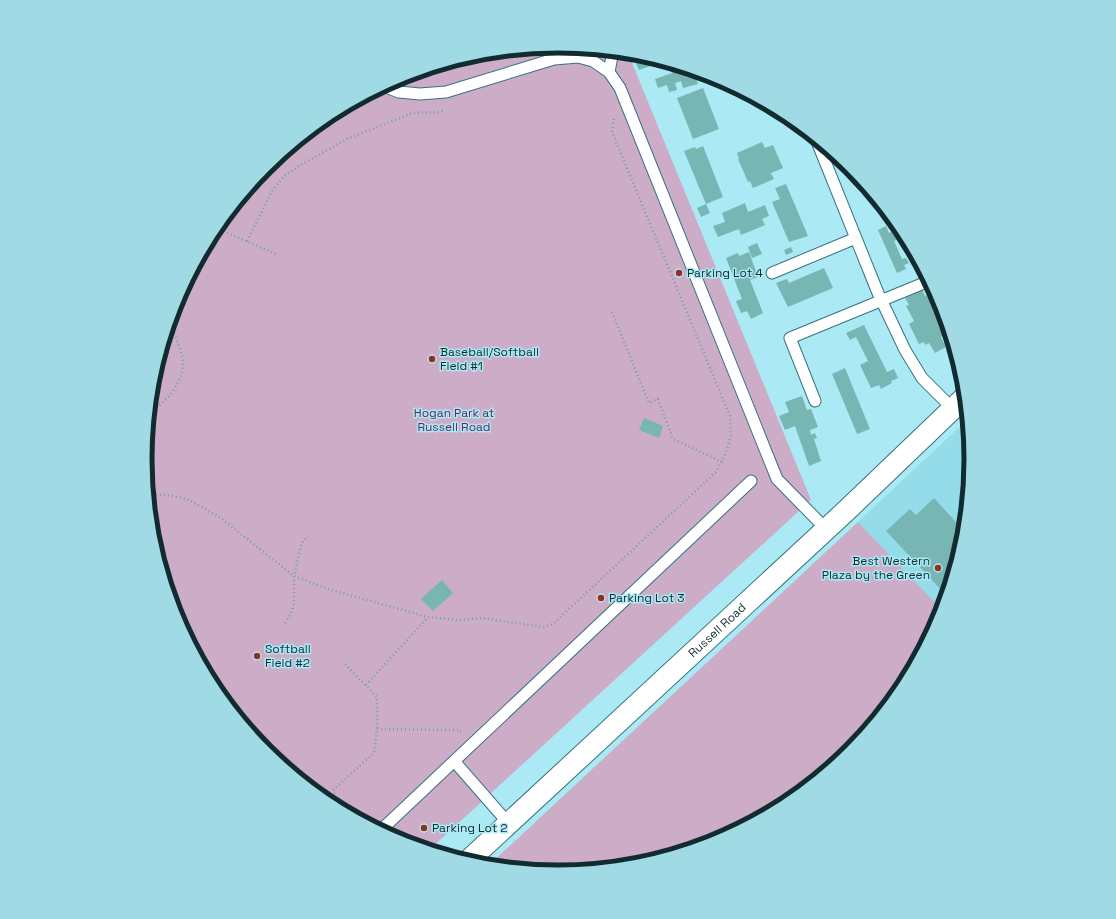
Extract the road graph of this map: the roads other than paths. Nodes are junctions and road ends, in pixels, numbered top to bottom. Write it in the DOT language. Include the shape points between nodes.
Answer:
graph roads {
  1 [pos="612,56"];
  2 [pos="609,72"];
  3 [pos="391,89"];
  4 [pos="820,149"];
  5 [pos="856,238"];
  6 [pos="772,273"];
  7 [pos="924,283"];
  8 [pos="882,300"];
  9 [pos="815,401"];
  10 [pos="959,403"];
  11 [pos="751,481"];
  12 [pos="826,529"];
  13 [pos="454,761"];
  14 [pos="509,824"];
  15 [pos="384,827"];
  16 [pos="473,857"];
  1 -- 2 [label="lane"];
  2 -- 3 [label="lane" via="593,61 578,57 554,59 446,92 420,94"];
  2 -- 12 [label="lane" via="620,88 778,478"];
  4 -- 5 [label="lane"];
  5 -- 6 [label="lane"];
  5 -- 8 [label="lane"];
  7 -- 8 [label="lane"];
  8 -- 9 [label="lane" via="790,338"];
  8 -- 10 [label="lane" via="905,350 922,378"];
  10 -- 12 [label="street, Russell Road"];
  11 -- 13 [label="lane"];
  12 -- 14 [label="street, Russell Road"];
  13 -- 14 [label="lane"];
  13 -- 15 [label="lane"];
  14 -- 16 [label="street, Russell Road"];
}
